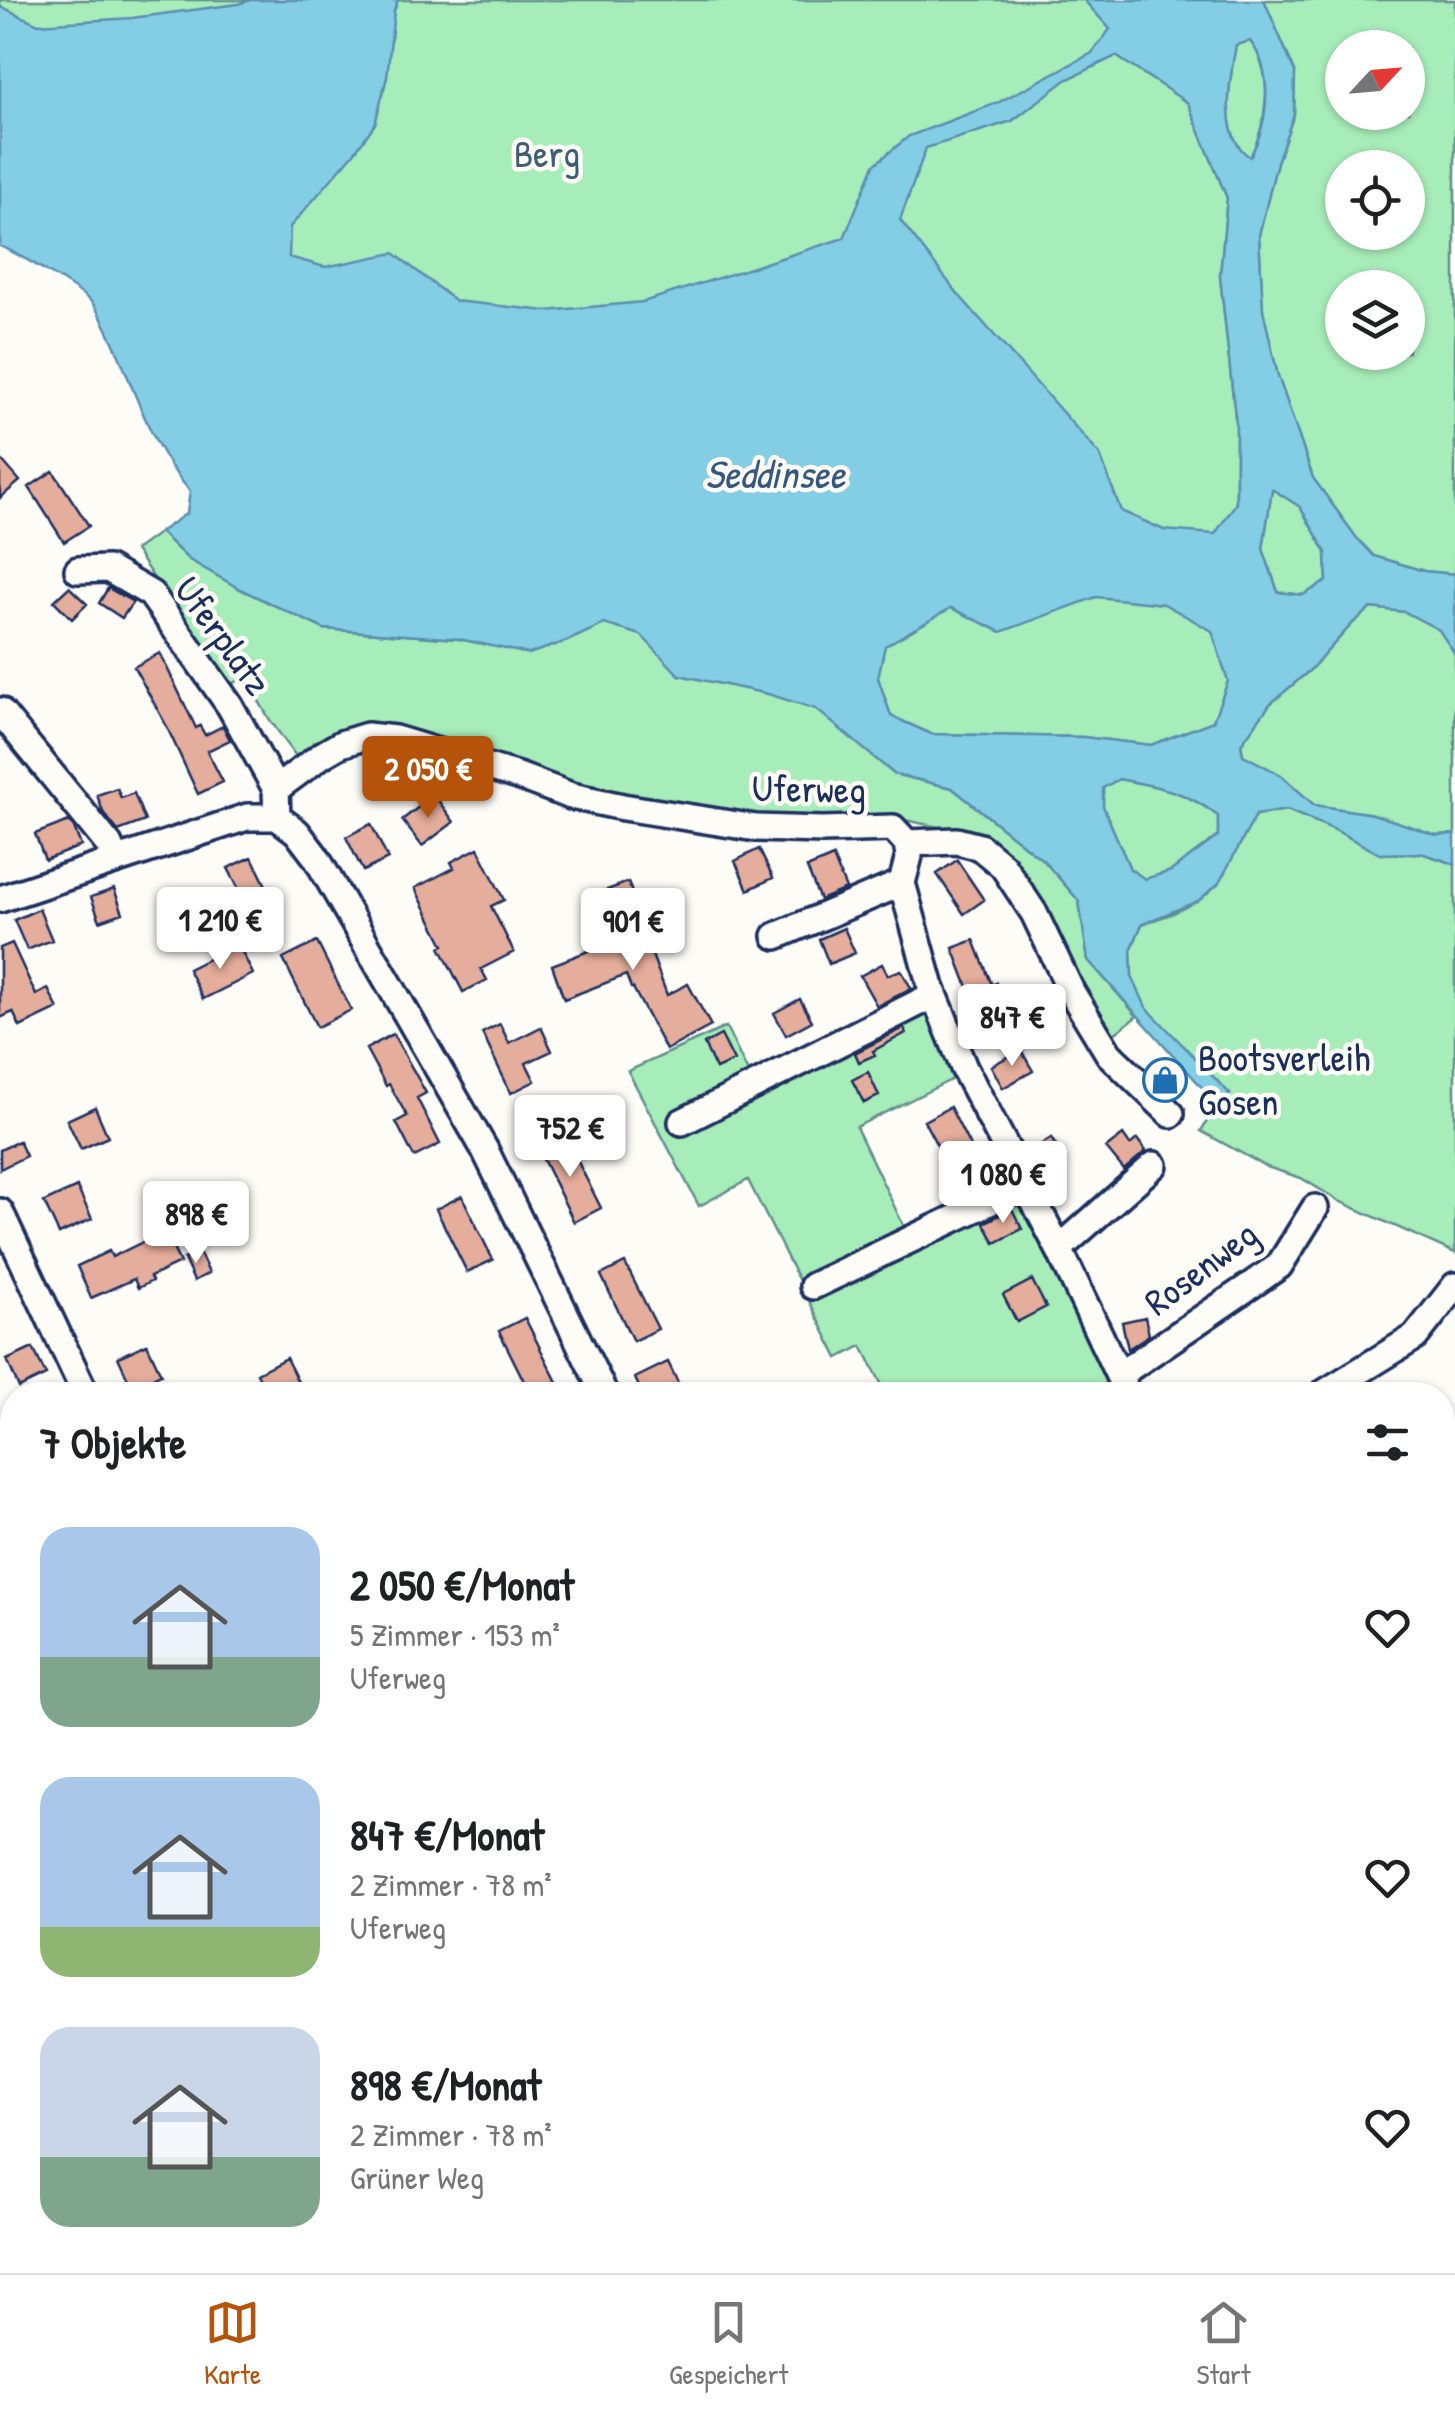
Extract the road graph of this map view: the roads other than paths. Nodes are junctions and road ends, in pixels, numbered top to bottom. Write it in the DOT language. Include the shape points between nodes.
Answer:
graph roads {
  1 [pos="78,570"];
  2 [pos="0,711"];
  3 [pos="276,789"];
  4 [pos="278,817"];
  5 [pos="907,843"];
  6 [pos="114,861"];
  7 [pos="902,883"];
  8 [pos="0,899"];
  9 [pos="776,936"];
  10 [pos="934,995"];
  11 [pos="1171,1114"];
  12 [pos="682,1122"];
  13 [pos="1154,1165"];
  14 [pos="1025,1185"];
  15 [pos="1315,1208"];
  16 [pos="0,1212"];
  17 [pos="1058,1249"];
  18 [pos="813,1286"];
  19 [pos="1455,1286"];
  20 [pos="80,1382"];
  21 [pos="599,1382"];
  22 [pos="1123,1382"];
  23 [pos="1128,1382"];
  24 [pos="1342,1382"];
  1 -- 3 [label="street, Uferplatz" via="108,570 151,594 230,706"];
  2 -- 6 [label="street" via="109,845"];
  3 -- 4 [label="street"];
  3 -- 5 [label="street, Uferweg" via="340,744 368,736 624,807 756,828 892,828"];
  4 -- 6 [label="street" via="248,817"];
  4 -- 21 [label="street" via="316,857 475,1133"];
  5 -- 7 [label="street, Uferweg"];
  5 -- 11 [label="street" via="957,841 1003,866 1109,1054"];
  6 -- 8 [label="street"];
  7 -- 9 [label="street"];
  7 -- 10 [label="street, Uferweg"];
  10 -- 12 [label="street"];
  10 -- 14 [label="street, Uferweg"];
  13 -- 17 [label="street"];
  14 -- 17 [label="street, Uferweg"];
  14 -- 18 [label="street"];
  15 -- 23 [label="street, Rosenweg" via="1278,1266"];
  16 -- 20 [label="street"];
  17 -- 22 [label="street, Uferweg"];
  19 -- 24 [label="street" via="1414,1337"];
}
